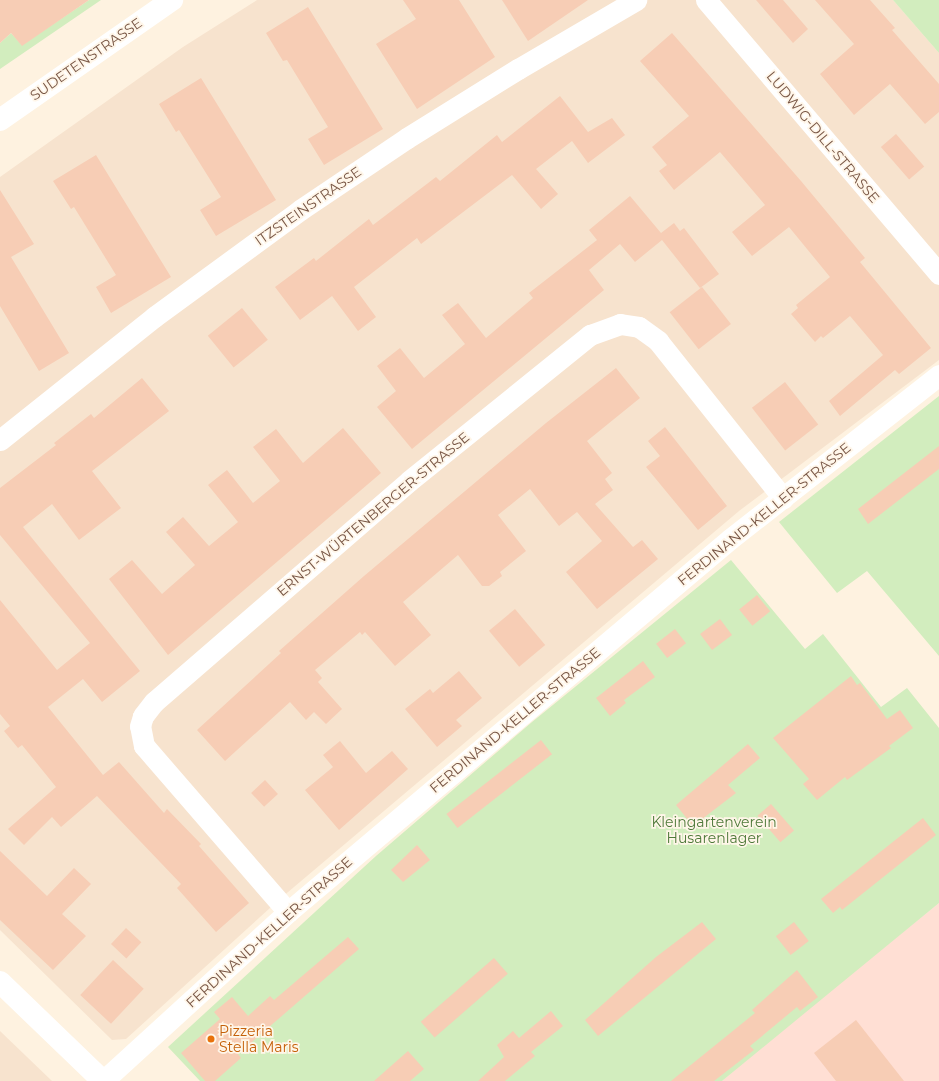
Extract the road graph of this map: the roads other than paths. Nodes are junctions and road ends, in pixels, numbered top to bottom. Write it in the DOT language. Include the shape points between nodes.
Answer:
graph roads {
  1 [pos="172,0"];
  2 [pos="636,0"];
  3 [pos="706,0"];
  4 [pos="0,120"];
  5 [pos="939,274"];
  6 [pos="939,375"];
  7 [pos="0,440"];
  8 [pos="783,498"];
  9 [pos="288,912"];
  10 [pos="0,982"];
  11 [pos="103,1081"];
  1 -- 4 [label="main road, SUDETENSTRASSE"];
  2 -- 7 [label="street, ITZSTEINSTRASSE" via="407,138 300,210 154,317"];
  3 -- 5 [label="street, LUDWIG-DILL-STRASSE"];
  6 -- 8 [label="street, FERDINAND-KELLER-STRASSE"];
  8 -- 9 [label="street, FERDINAND-KELLER-STRASSE"];
  8 -- 9 [label="street, ERNST-WÜRTENBERGER-STRASSE" via="658,341 639,327 620,324 590,335 409,481 154,702 140,726 144,746"];
  9 -- 11 [label="street, FERDINAND-KELLER-STRASSE"];
  10 -- 11 [label="main road"];
}
